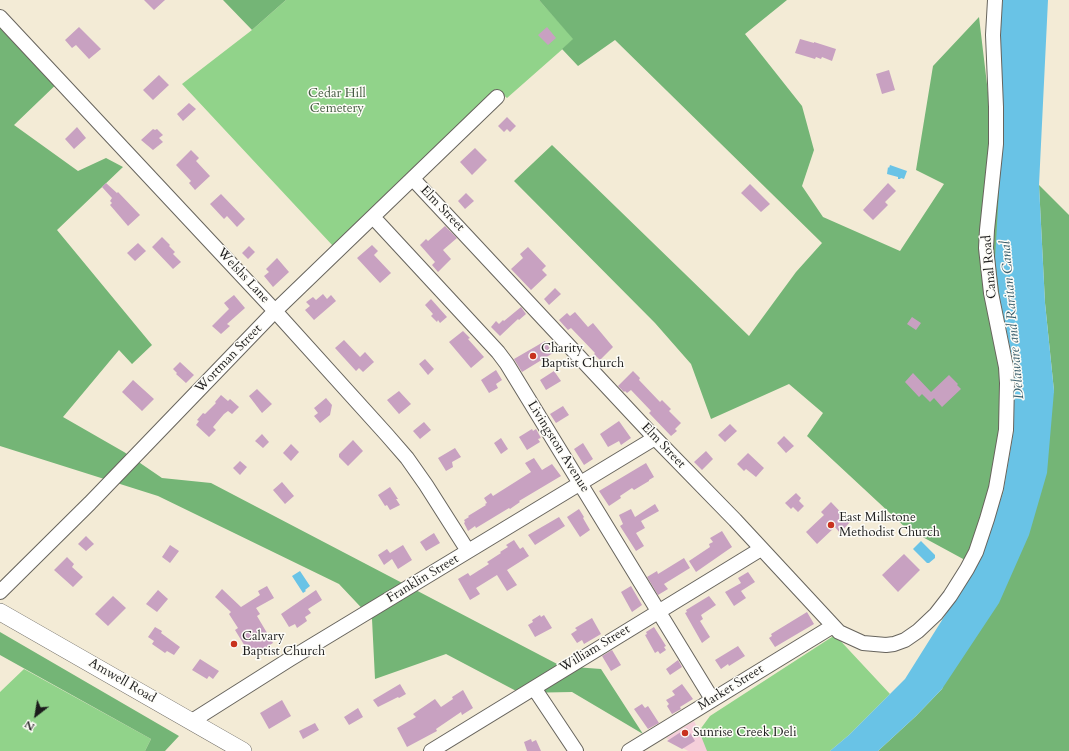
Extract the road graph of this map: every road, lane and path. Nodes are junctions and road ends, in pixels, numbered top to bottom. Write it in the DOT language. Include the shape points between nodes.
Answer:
graph roads {
  1 [pos="995,0"];
  2 [pos="0,17"];
  3 [pos="497,97"];
  4 [pos="413,179"];
  5 [pos="373,217"];
  6 [pos="275,311"];
  7 [pos="655,438"];
  8 [pos="580,483"];
  9 [pos="761,549"];
  10 [pos="468,551"];
  11 [pos="0,592"];
  12 [pos="659,611"];
  13 [pos="0,612"];
  14 [pos="936,614"];
  15 [pos="833,626"];
  16 [pos="534,688"];
  17 [pos="712,699"];
  18 [pos="192,721"];
  19 [pos="243,751"];
  20 [pos="431,751"];
  21 [pos="576,751"];
  22 [pos="629,751"];
  1 -- 14 [label="street, Canal Road" via="993,35 996,144 986,248 991,293 1006,367 1006,430 996,488 976,552 950,596"];
  2 -- 6 [label="street, Welshs Lane"];
  3 -- 4 [label="street, Wortman Street"];
  4 -- 5 [label="street, Wortman Street"];
  4 -- 7 [label="street, Elm Street"];
  5 -- 6 [label="street, Wortman Street"];
  5 -- 8 [label="street, Livingston Avenue" via="498,352"];
  6 -- 10 [label="street, Welshs Lane" via="407,458"];
  6 -- 11 [label="street, Wortman Street" via="90,503"];
  7 -- 8 [label="street, Franklin Street"];
  7 -- 9 [label="street, Elm Street"];
  8 -- 10 [label="street, Franklin Street"];
  8 -- 12 [label="street, Livingston Avenue"];
  9 -- 12 [label="street, William Street"];
  9 -- 15 [label="street, Elm Street"];
  10 -- 18 [label="street, Franklin Street"];
  12 -- 16 [label="street, William Street"];
  12 -- 17 [label="street, Livingston Avenue"];
  13 -- 18 [label="main road, Amwell Road"];
  14 -- 15 [label="street, Elm Street" via="905,640 886,645 863,643 839,632"];
  15 -- 17 [label="street, Market Street"];
  16 -- 20 [label="street, William Street"];
  16 -- 21 [label="street"];
  17 -- 22 [label="street, Market Street"];
  18 -- 19 [label="main road, Amwell Road"];
}
